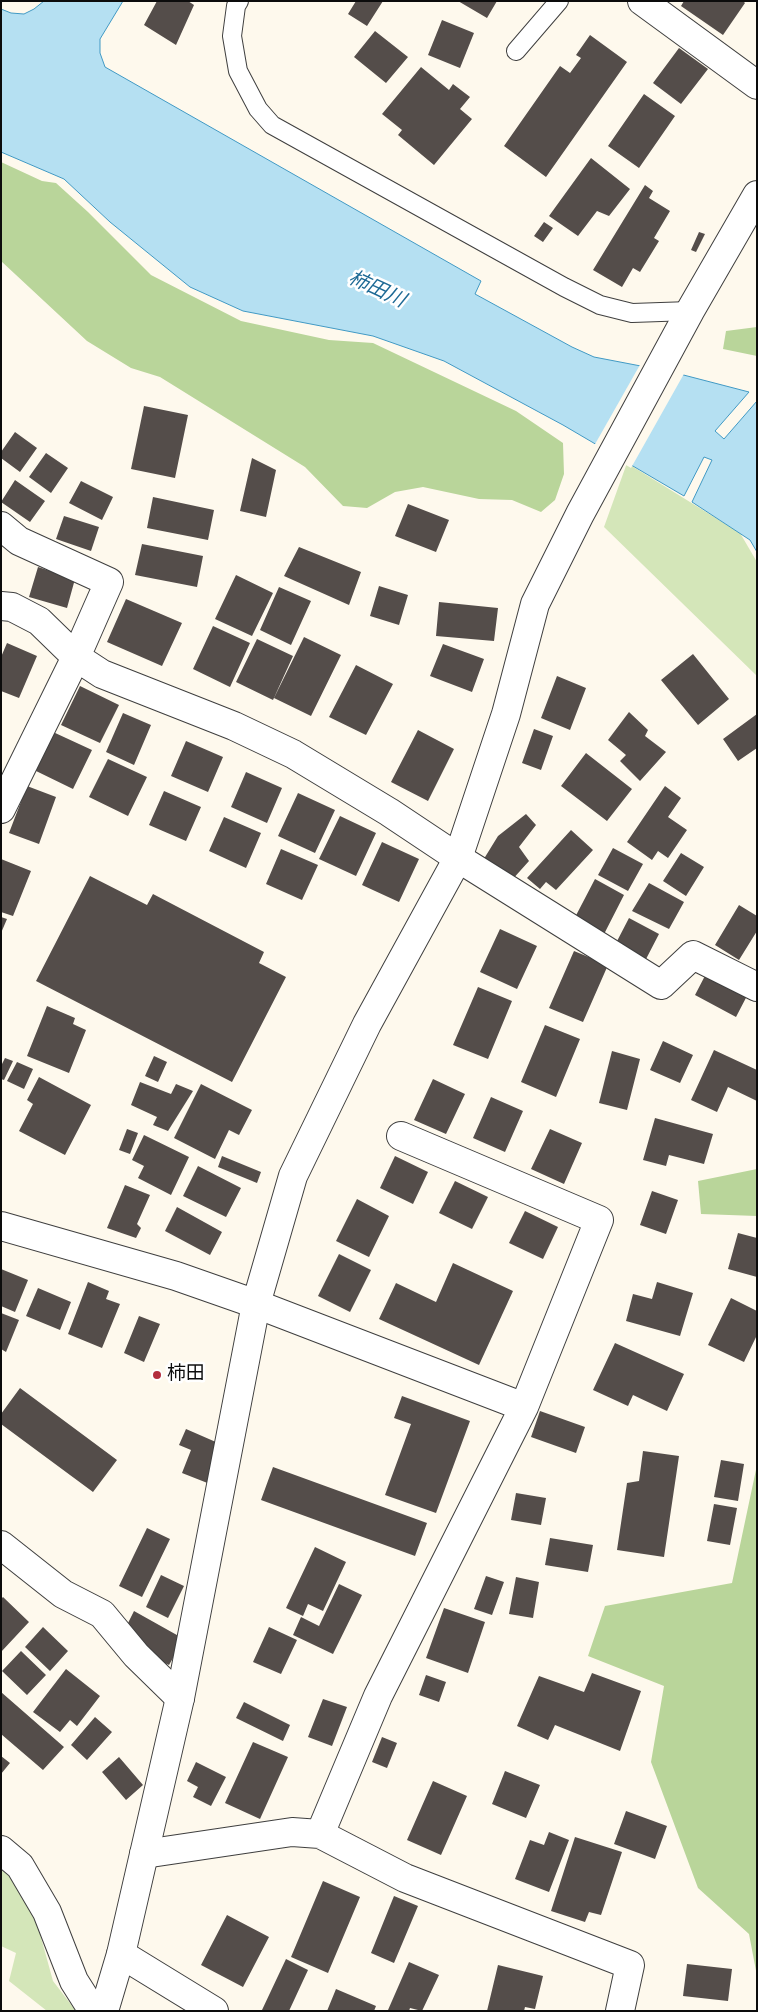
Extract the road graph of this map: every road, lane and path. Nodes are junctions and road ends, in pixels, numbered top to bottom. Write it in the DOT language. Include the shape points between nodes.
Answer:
graph roads {
  1 [pos="239,1"];
  2 [pos="559,1"];
  3 [pos="642,1"];
  4 [pos="516,51"];
  5 [pos="757,85"];
  6 [pos="757,195"];
  7 [pos="690,311"];
  8 [pos="1,526"];
  9 [pos="1,606"];
  10 [pos="76,657"];
  11 [pos="1,809"];
  12 [pos="458,858"];
  13 [pos="757,987"];
  14 [pos="401,1136"];
  15 [pos="1,1226"];
  16 [pos="256,1304"];
  17 [pos="524,1407"];
  18 [pos="1,1545"];
  19 [pos="180,1698"];
  20 [pos="320,1834"];
  21 [pos="1,1850"];
  22 [pos="144,1854"];
  23 [pos="121,1954"];
  24 [pos="92,2011"];
  25 [pos="104,2011"];
  26 [pos="214,2011"];
  27 [pos="620,2011"];
  1 -- 7 [label="lane" via="232,36 238,71 258,109 272,125 600,305 632,313"];
  2 -- 4 [label="lane"];
  3 -- 5 [label="street"];
  6 -- 7 [label="street"];
  7 -- 12 [label="street" via="535,604 506,714"];
  8 -- 10 [label="street" via="18,541 110,582"];
  9 -- 10 [label="street" via="12,607 39,622"];
  10 -- 11 [label="street"];
  10 -- 12 [label="street" via="102,674 234,726 293,754"];
  12 -- 13 [label="street" via="660,985 693,955"];
  12 -- 16 [label="street" via="367,1024 294,1176"];
  14 -- 17 [label="street" via="599,1220"];
  15 -- 16 [label="street" via="176,1276"];
  16 -- 17 [label="street"];
  16 -- 19 [label="street"];
  17 -- 20 [label="street" via="378,1696"];
  18 -- 19 [label="street" via="63,1594 102,1614 136,1655"];
  19 -- 22 [label="street"];
  20 -- 22 [label="street" via="292,1832"];
  20 -- 27 [label="street" via="405,1878 630,1965"];
  21 -- 24 [label="street" via="20,1866 47,1912 74,1981"];
  22 -- 23 [label="street"];
  23 -- 25 [label="street"];
  23 -- 26 [label="street"];
}
